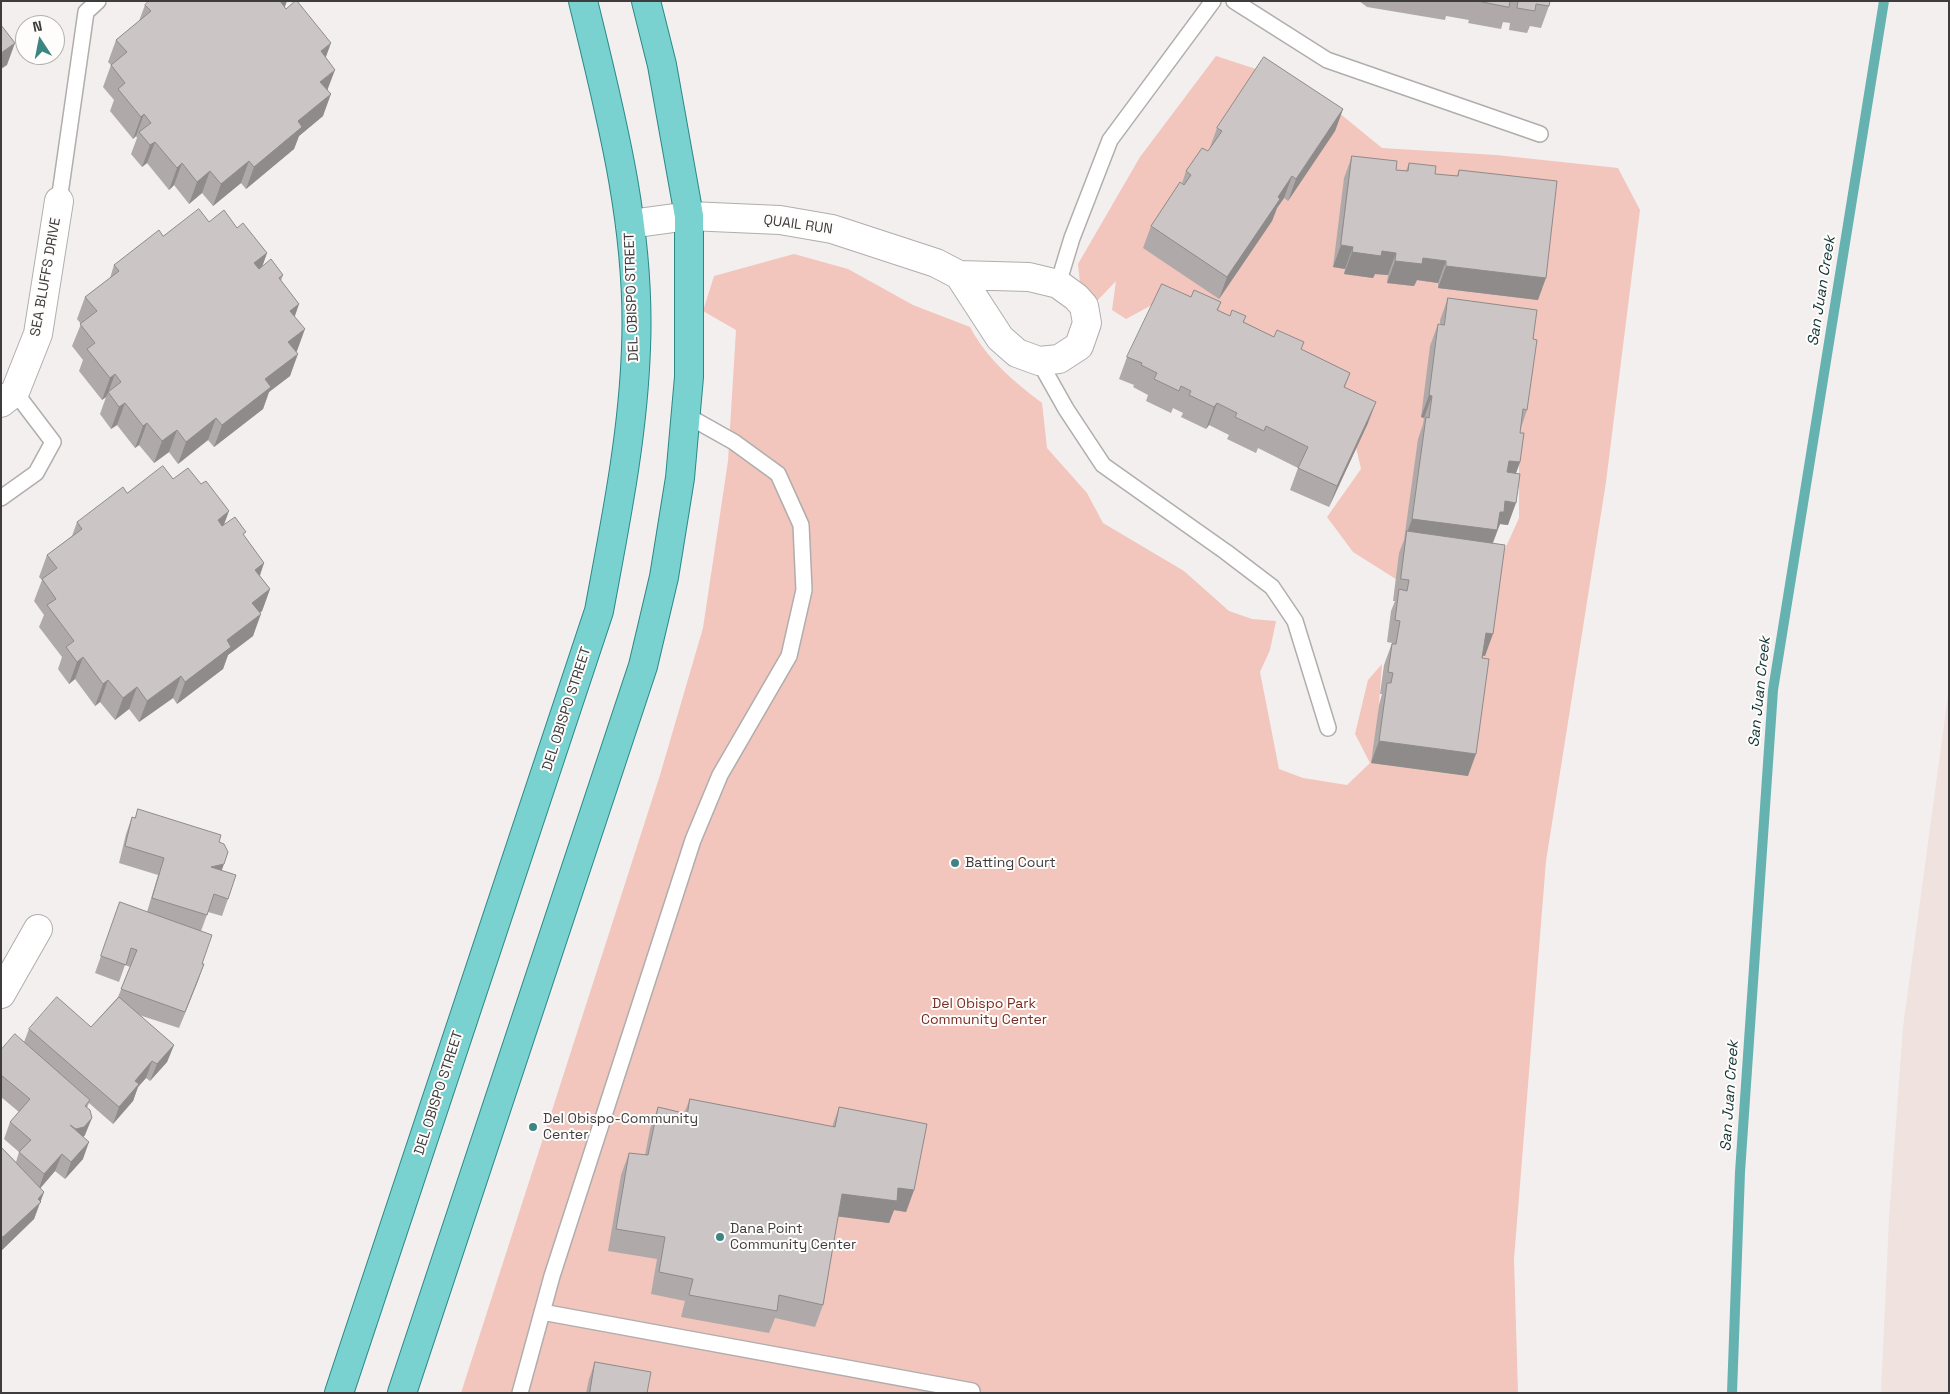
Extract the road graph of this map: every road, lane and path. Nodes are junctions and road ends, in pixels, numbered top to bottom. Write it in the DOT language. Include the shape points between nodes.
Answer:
graph roads {
  1 [pos="98,1"];
  2 [pos="584,1"];
  3 [pos="646,1"];
  4 [pos="1212,1"];
  5 [pos="1234,1"];
  6 [pos="1540,134"];
  7 [pos="59,201"];
  8 [pos="689,216"];
  9 [pos="630,224"];
  10 [pos="959,275"];
  11 [pos="1058,284"];
  12 [pos="1039,361"];
  13 [pos="8,398"];
  14 [pos="686,415"];
  15 [pos="1,498"];
  16 [pos="1328,728"];
  17 [pos="38,929"];
  18 [pos="1,994"];
  19 [pos="542,1312"];
  20 [pos="976,1392"];
  21 [pos="339,1393"];
  22 [pos="402,1393"];
  23 [pos="520,1393"];
  1 -- 7 [label="lane" via="86,12"];
  2 -- 9 [label="main road, DEL OBISPO STREET" via="616,134"];
  3 -- 8 [label="main road" via="662,64"];
  4 -- 11 [label="lane" via="1110,140"];
  5 -- 6 [label="lane" via="1327,60"];
  7 -- 13 [label="street, SEA BLUFFS DRIVE" via="38,334"];
  8 -- 9 [label="street, QUAIL RUN"];
  8 -- 10 [label="street, QUAIL RUN" via="780,220 832,228 936,263"];
  8 -- 14 [label="main road"];
  9 -- 21 [label="main road, DEL OBISPO STREET" via="636,348 628,439 599,610"];
  10 -- 11 [label="street, QUAIL RUN" via="1029,277"];
  10 -- 12 [label="street, QUAIL RUN" via="1000,338 1017,352"];
  11 -- 12 [label="street, QUAIL RUN" via="1084,306 1087,324 1080,346 1059,360"];
  12 -- 16 [label="lane" via="1066,410 1103,465 1272,587 1294,621"];
  13 -- 15 [label="lane" via="53,442 36,473"];
  14 -- 19 [label="lane" via="734,442 778,474 801,525 804,590 789,656 720,775 693,840"];
  14 -- 22 [label="main road" via="680,478 664,576 643,666"];
  17 -- 18 [label="street"];
  19 -- 20 [label="lane"];
  19 -- 23 [label="lane"];
}
